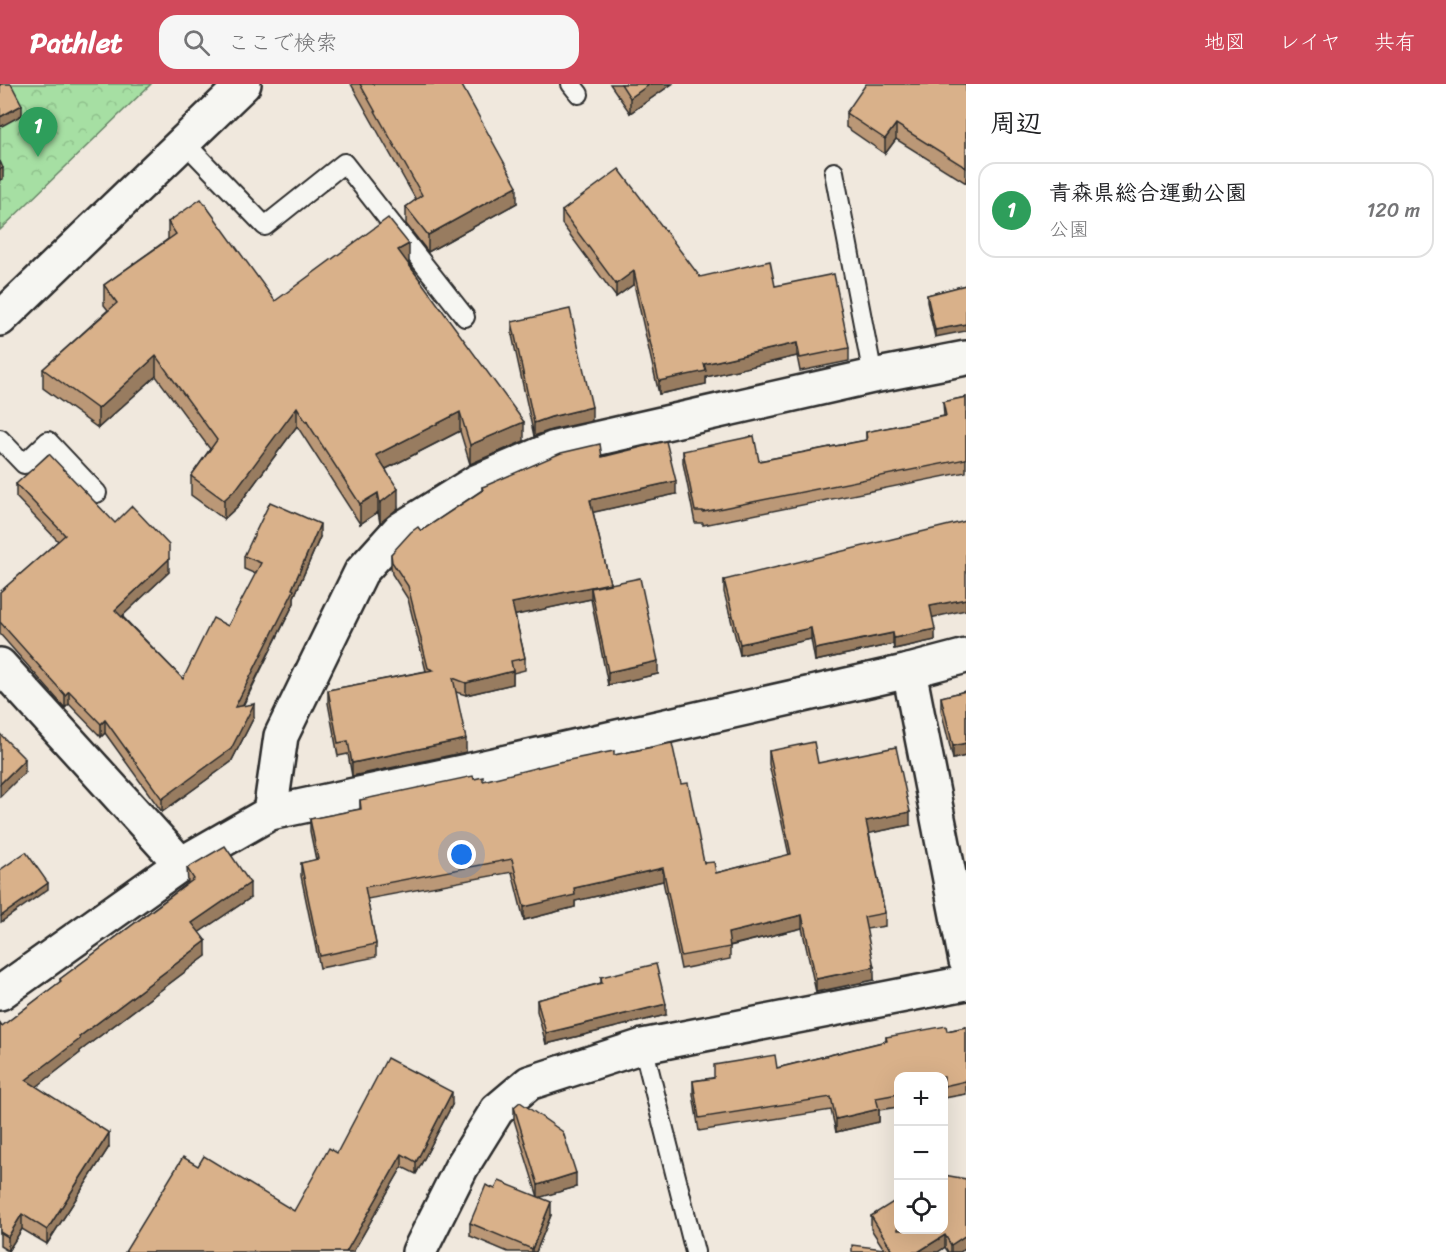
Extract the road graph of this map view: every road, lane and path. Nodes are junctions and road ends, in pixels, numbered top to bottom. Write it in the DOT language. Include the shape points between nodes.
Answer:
graph roads {
  1 [pos="244,84"];
  2 [pos="184,142"];
  3 [pos="834,172"];
  4 [pos="465,317"];
  5 [pos="0,319"];
  6 [pos="966,358"];
  7 [pos="873,376"];
  8 [pos="0,440"];
  9 [pos="97,493"];
  10 [pos="966,656"];
  11 [pos="0,665"];
  12 [pos="909,671"];
  13 [pos="270,813"];
  14 [pos="181,864"];
  15 [pos="966,961"];
  16 [pos="966,984"];
  17 [pos="0,993"];
  18 [pos="643,1046"];
  19 [pos="419,1252"];
  20 [pos="694,1252"];
  1 -- 2 [label="street"];
  2 -- 4 [label="lane" via="265,226 344,163"];
  2 -- 5 [label="street"];
  3 -- 7 [label="lane"];
  6 -- 7 [label="street"];
  7 -- 13 [label="street" via="555,448 476,482 399,530 362,572 281,736"];
  8 -- 9 [label="lane" via="24,464 48,441"];
  10 -- 12 [label="street"];
  11 -- 14 [label="street"];
  12 -- 13 [label="street"];
  12 -- 15 [label="street"];
  13 -- 14 [label="street"];
  14 -- 17 [label="street"];
  16 -- 18 [label="street"];
  18 -- 19 [label="street" via="530,1083 497,1110 461,1168"];
  18 -- 20 [label="lane"];
}
